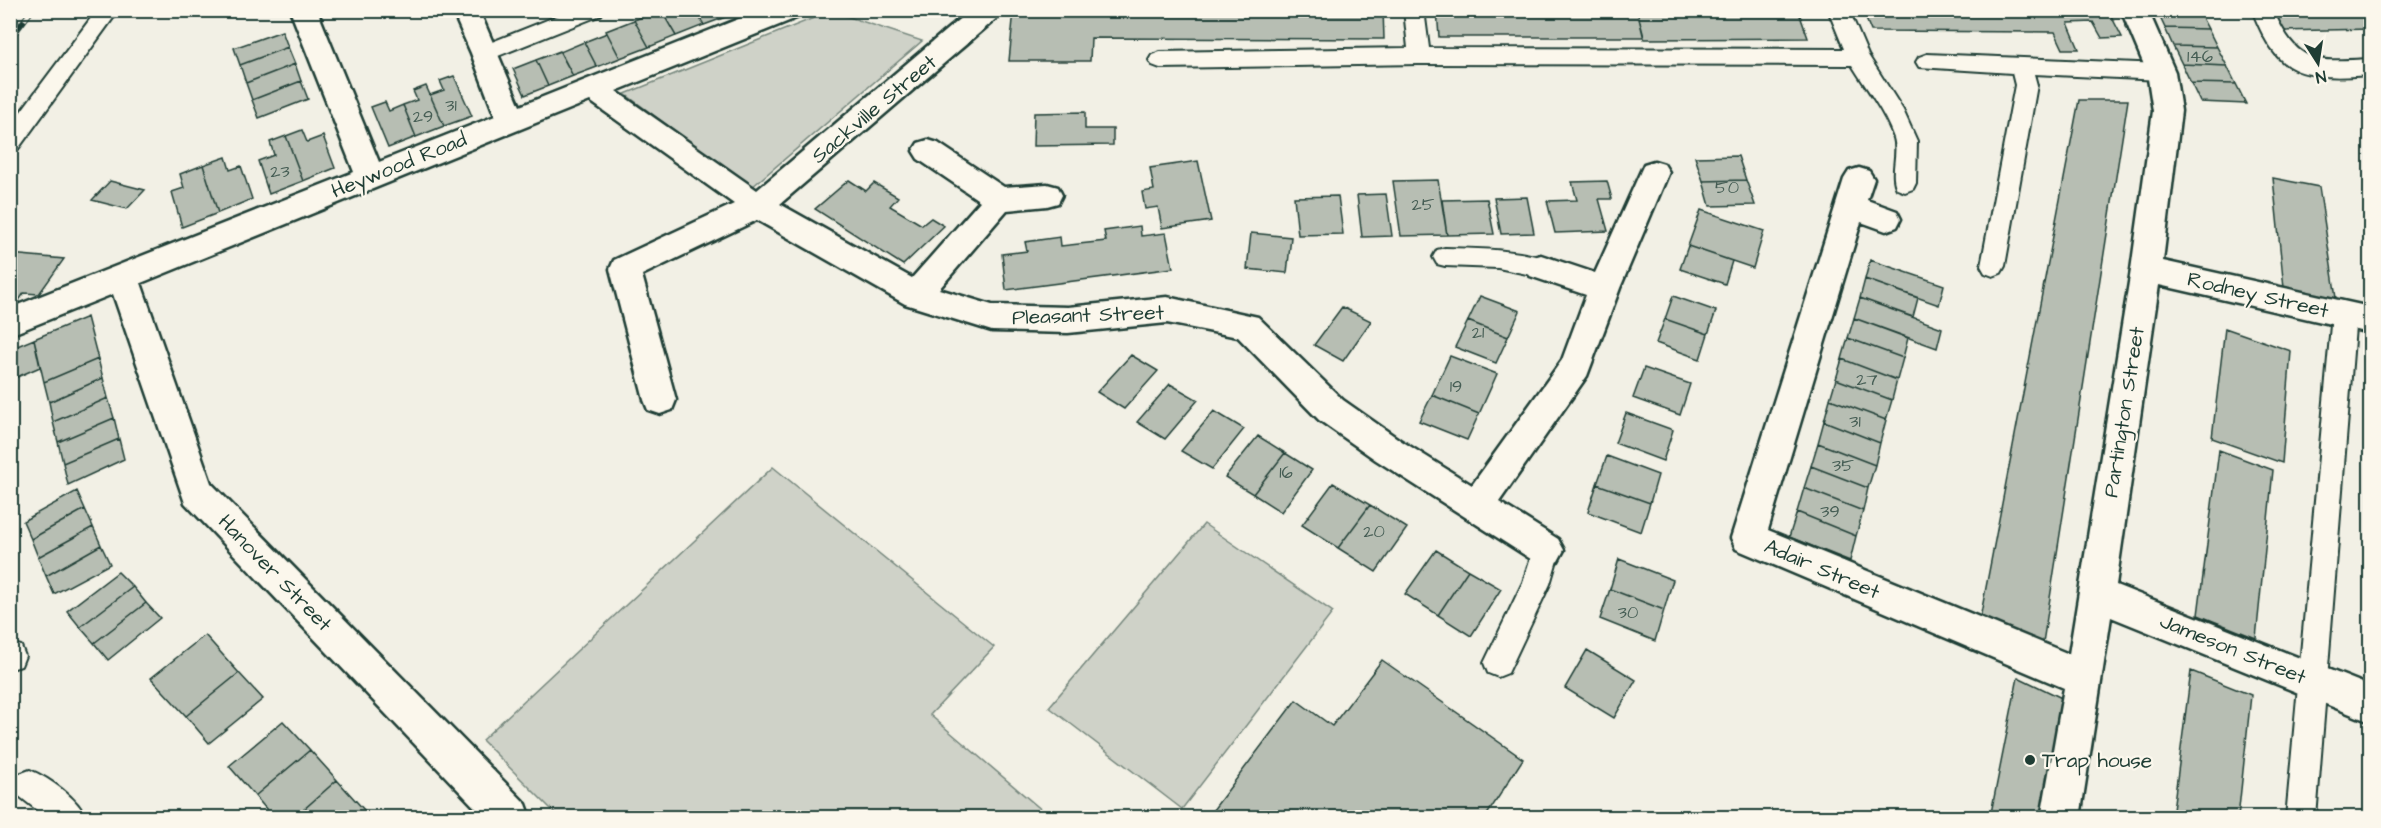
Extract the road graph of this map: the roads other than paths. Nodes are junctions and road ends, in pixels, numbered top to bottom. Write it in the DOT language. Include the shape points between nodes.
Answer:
graph roads {
  1 [pos="109,10"];
  2 [pos="303,10"];
  3 [pos="465,10"];
  4 [pos="594,10"];
  5 [pos="988,10"];
  6 [pos="1414,10"];
  7 [pos="1838,10"];
  8 [pos="2134,10"];
  9 [pos="2262,10"];
  10 [pos="771,13"];
  11 [pos="485,53"];
  12 [pos="1419,56"];
  13 [pos="1858,57"];
  14 [pos="1160,60"];
  15 [pos="1927,62"];
  16 [pos="2021,66"];
  17 [pos="2370,67"];
  18 [pos="2161,72"];
  19 [pos="592,88"];
  20 [pos="511,120"];
  21 [pos="10,143"];
  22 [pos="928,151"];
  23 [pos="1654,172"];
  24 [pos="371,177"];
  25 [pos="1905,183"];
  26 [pos="1047,195"];
  27 [pos="999,200"];
  28 [pos="758,206"];
  29 [pos="1886,219"];
  30 [pos="1445,257"];
  31 [pos="1993,266"];
  32 [pos="1541,267"];
  33 [pos="2146,270"];
  34 [pos="123,277"];
  35 [pos="1604,288"];
  36 [pos="915,295"];
  37 [pos="2357,317"];
  38 [pos="10,322"];
  39 [pos="660,400"];
  40 [pos="1477,505"];
  41 [pos="1546,550"];
  42 [pos="2096,594"];
  43 [pos="1498,663"];
  44 [pos="2084,678"];
  45 [pos="2315,682"];
  46 [pos="2370,704"];
  47 [pos="30,784"];
  48 [pos="71,818"];
  49 [pos="512,818"];
  50 [pos="2060,818"];
  51 [pos="2301,818"];
  1 -- 21 [label="lane"];
  2 -- 24 [label="street"];
  3 -- 11 [label="street"];
  4 -- 11 [label="lane"];
  5 -- 28 [label="street, Sackville Street"];
  6 -- 12 [label="lane"];
  7 -- 13 [label="lane"];
  8 -- 18 [label="street, Partington Street"];
  9 -- 17 [label="lane" via="2291,58 2320,68"];
  10 -- 19 [label="street, Heywood Road"];
  11 -- 20 [label="street"];
  12 -- 13 [label="lane"];
  12 -- 14 [label="lane"];
  13 -- 25 [label="lane" via="1906,141"];
  15 -- 16 [label="lane"];
  16 -- 18 [label="lane"];
  16 -- 31 [label="lane" via="2026,85"];
  18 -- 33 [label="street, Partington Street" via="2167,111"];
  19 -- 20 [label="street, Heywood Road"];
  19 -- 28 [label="street, Pleasant Street"];
  20 -- 24 [label="street, Heywood Road"];
  22 -- 27 [label="street"];
  23 -- 35 [label="street"];
  24 -- 34 [label="street, Heywood Road"];
  26 -- 27 [label="street"];
  27 -- 36 [label="street"];
  28 -- 36 [label="street, Pleasant Street"];
  28 -- 39 [label="street, Sackville Street" via="625,269"];
  29 -- 44 [label="street, Adair Street" via="1855,192 1748,538"];
  30 -- 32 [label="lane"];
  32 -- 35 [label="street"];
  33 -- 37 [label="street, Rodney Street"];
  33 -- 42 [label="street, Partington Street"];
  34 -- 38 [label="street, Heywood Road"];
  34 -- 49 [label="street, Hanover Street" via="197,492"];
  35 -- 40 [label="street" via="1576,366"];
  36 -- 40 [label="street, Pleasant Street" via="992,318 1068,320 1167,310 1247,326 1331,410"];
  37 -- 45 [label="lane"];
  40 -- 41 [label="street, Pleasant Street"];
  41 -- 43 [label="lane" via="1536,584"];
  42 -- 44 [label="street, Partington Street"];
  42 -- 45 [label="street, Jameson Street"];
  44 -- 50 [label="street, Partington Street"];
  45 -- 46 [label="street, Jameson Street"];
  45 -- 51 [label="lane"];
  47 -- 48 [label="lane"];
}
